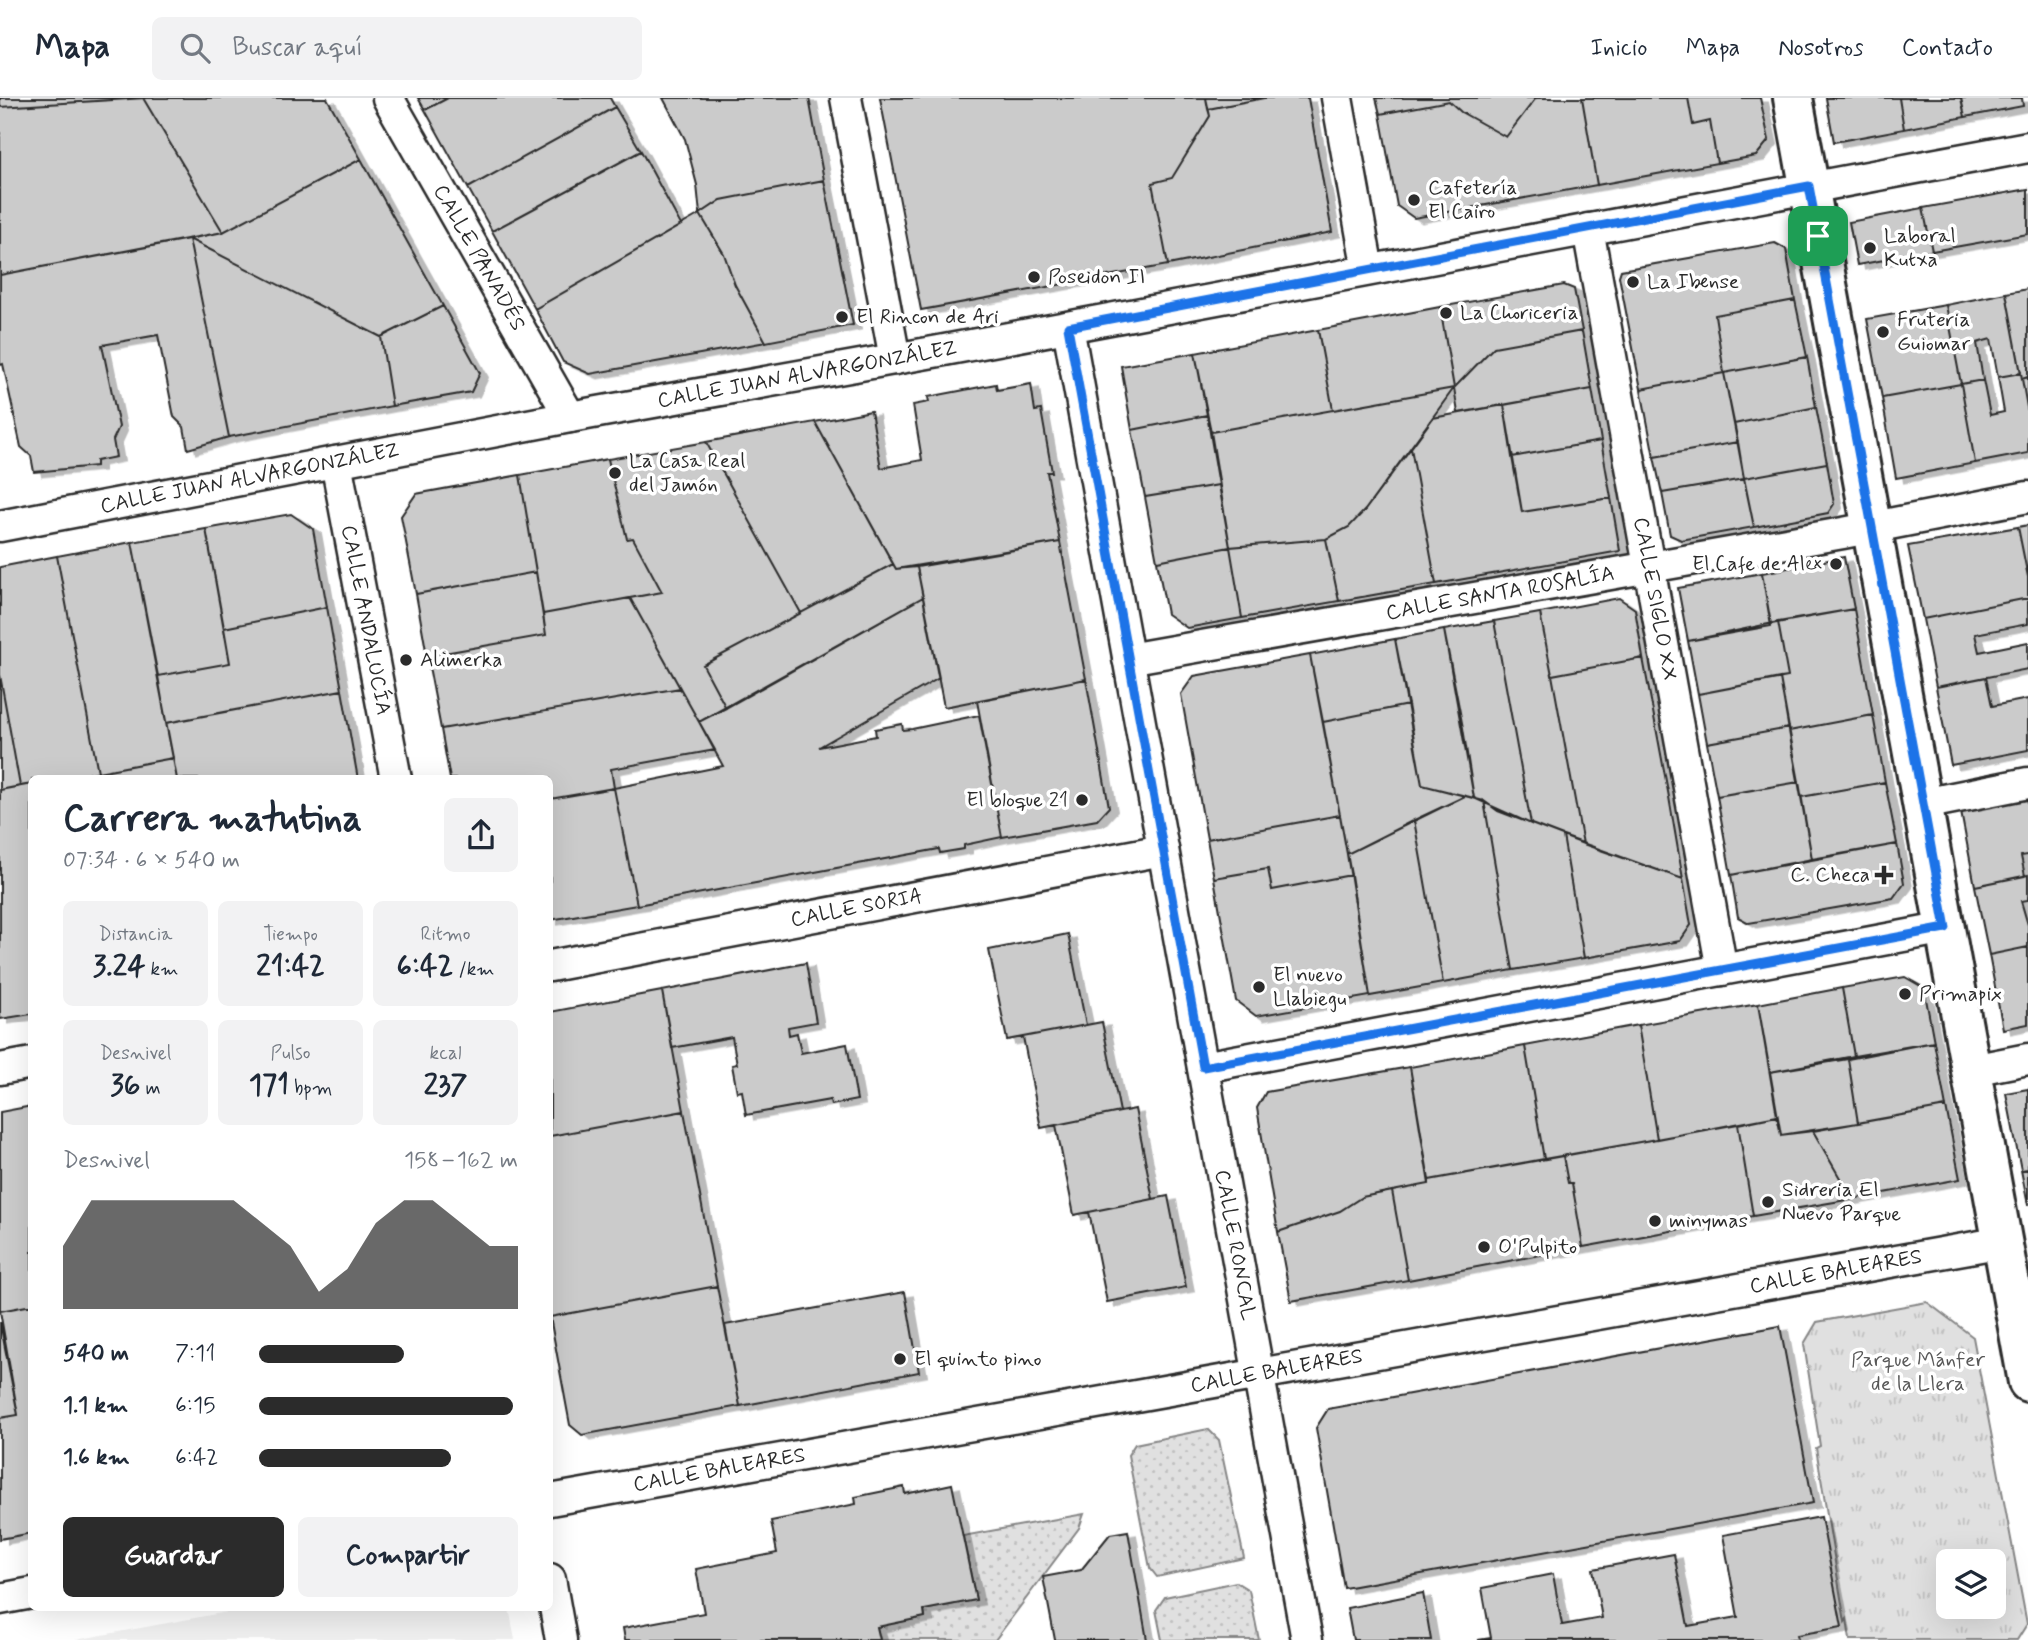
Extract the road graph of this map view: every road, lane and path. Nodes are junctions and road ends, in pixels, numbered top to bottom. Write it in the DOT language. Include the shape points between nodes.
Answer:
graph roads {
  1 [pos="388,98"];
  2 [pos="846,98"];
  3 [pos="1338,98"];
  4 [pos="1793,98"];
  5 [pos="2028,146"];
  6 [pos="1809,186"];
  7 [pos="1588,229"];
  8 [pos="1368,270"];
  9 [pos="1068,327"];
  10 [pos="895,359"];
  11 [pos="570,416"];
  12 [pos="336,462"];
  13 [pos="2028,497"];
  14 [pos="0,526"];
  15 [pos="1873,527"];
  16 [pos="1651,565"];
  17 [pos="1128,659"];
  18 [pos="395,775"];
  19 [pos="2028,783"];
  20 [pos="1923,804"];
  21 [pos="1163,850"];
  22 [pos="1946,928"];
  23 [pos="553,965"];
  24 [pos="1722,970"];
  25 [pos="2028,1059"];
  26 [pos="28,1064"];
  27 [pos="1203,1067"];
  28 [pos="0,1069"];
  29 [pos="1972,1070"];
  30 [pos="2003,1242"];
  31 [pos="2024,1328"];
  32 [pos="1258,1374"];
  33 [pos="2028,1382"];
  34 [pos="553,1499"];
  35 [pos="28,1594"];
  36 [pos="553,1596"];
  37 [pos="0,1599"];
  38 [pos="561,1640"];
  39 [pos="1307,1640"];
  1 -- 11 [label="street, CALLE PANADÉS"];
  2 -- 10 [label="street"];
  3 -- 8 [label="street"];
  4 -- 6 [label="street"];
  5 -- 6 [label="street, CALLE JUAN ALVARGONZÁLEZ"];
  6 -- 7 [label="street, CALLE JUAN ALVARGONZÁLEZ"];
  6 -- 15 [label="street"];
  7 -- 8 [label="street, CALLE JUAN ALVARGONZÁLEZ"];
  7 -- 16 [label="street, CALLE SIGLO XX"];
  8 -- 9 [label="street, CALLE JUAN ALVARGONZÁLEZ"];
  9 -- 10 [label="street, CALLE JUAN ALVARGONZÁLEZ"];
  9 -- 17 [label="street, CALLE RONCAL"];
  10 -- 11 [label="street, CALLE JUAN ALVARGONZÁLEZ"];
  11 -- 12 [label="street, CALLE JUAN ALVARGONZÁLEZ"];
  12 -- 14 [label="street, CALLE JUAN ALVARGONZÁLEZ"];
  12 -- 18 [label="street, CALLE ANDALUCÍA"];
  13 -- 15 [label="street, CALLE SANTA ROSALÍA"];
  15 -- 16 [label="street, CALLE SANTA ROSALÍA"];
  15 -- 20 [label="street"];
  16 -- 17 [label="street, CALLE SANTA ROSALÍA"];
  16 -- 24 [label="street, CALLE SIGLO XX"];
  17 -- 21 [label="street, CALLE RONCAL"];
  19 -- 20 [label="street"];
  20 -- 22 [label="street"];
  21 -- 23 [label="street, CALLE SORIA"];
  21 -- 27 [label="street, CALLE RONCAL"];
  22 -- 24 [label="street"];
  22 -- 29 [label="street"];
  24 -- 27 [label="street"];
  25 -- 29 [label="street"];
  26 -- 28 [label="street"];
  27 -- 32 [label="street, CALLE RONCAL"];
  29 -- 30 [label="street"];
  30 -- 31 [label="street"];
  30 -- 32 [label="street, CALLE BALEARES"];
  31 -- 33 [label="street"];
  32 -- 34 [label="street, CALLE BALEARES"];
  32 -- 39 [label="street, CALLE RONCAL"];
  35 -- 37 [label="street"];
  36 -- 38 [label="street"];
}
